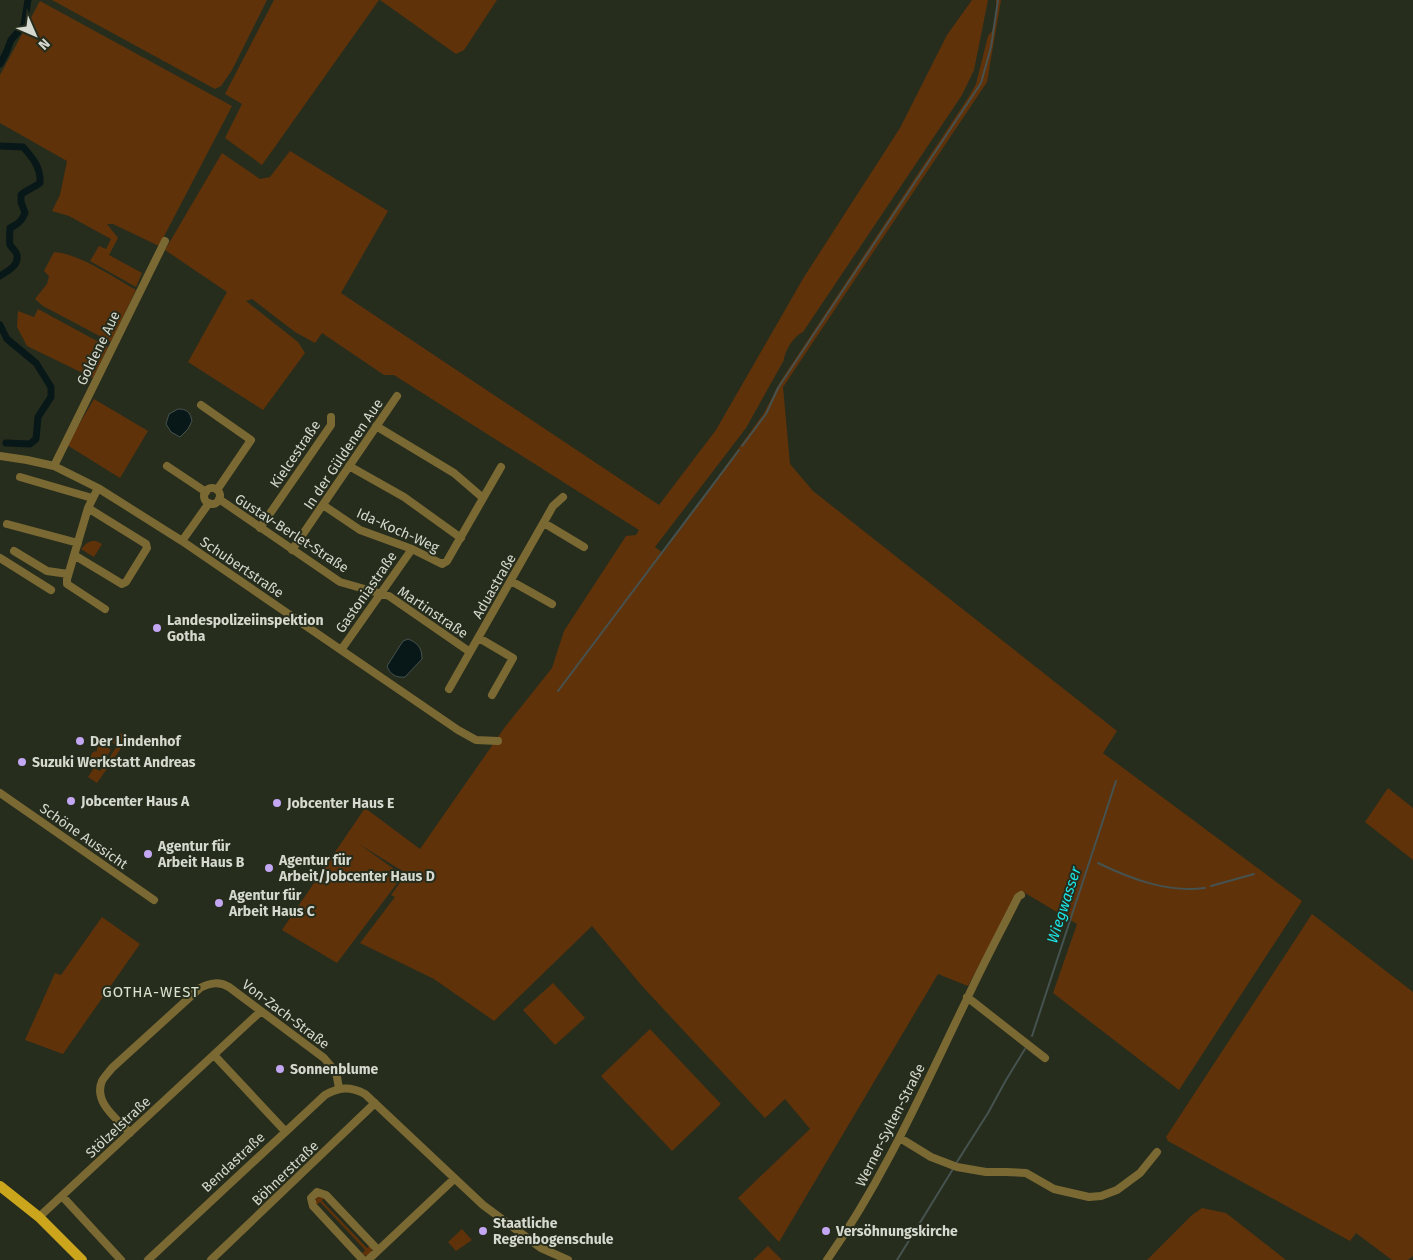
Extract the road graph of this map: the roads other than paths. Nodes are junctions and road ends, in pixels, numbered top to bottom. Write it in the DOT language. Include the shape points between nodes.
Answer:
graph roads {
  1 [pos="165,241"];
  2 [pos="397,396"];
  3 [pos="201,405"];
  4 [pos="331,417"];
  5 [pos="376,426"];
  6 [pos="0,456"];
  7 [pos="54,466"];
  8 [pos="168,466"];
  9 [pos="350,466"];
  10 [pos="502,467"];
  11 [pos="20,477"];
  12 [pos="98,488"];
  13 [pos="217,490"];
  14 [pos="206,492"];
  15 [pos="563,497"];
  16 [pos="92,498"];
  17 [pos="483,498"];
  18 [pos="219,500"];
  19 [pos="209,502"];
  20 [pos="323,505"];
  21 [pos="88,508"];
  22 [pos="544,523"];
  23 [pos="7,524"];
  24 [pos="260,528"];
  25 [pos="461,538"];
  26 [pos="182,541"];
  27 [pos="78,543"];
  28 [pos="584,547"];
  29 [pos="412,549"];
  30 [pos="292,550"];
  31 [pos="14,551"];
  32 [pos="74,555"];
  33 [pos="0,558"];
  34 [pos="68,574"];
  35 [pos="511,581"];
  36 [pos="51,590"];
  37 [pos="382,593"];
  38 [pos="552,604"];
  39 [pos="105,609"];
  40 [pos="479,638"];
  41 [pos="341,650"];
  42 [pos="470,652"];
  43 [pos="448,689"];
  44 [pos="492,695"];
  45 [pos="498,742"];
  46 [pos="0,793"];
  47 [pos="1021,895"];
  48 [pos="154,900"];
  49 [pos="968,997"];
  50 [pos="261,1011"];
  51 [pos="214,1054"];
  52 [pos="1046,1058"];
  53 [pos="340,1088"];
  54 [pos="375,1104"];
  55 [pos="285,1131"];
  56 [pos="130,1134"];
  57 [pos="900,1138"];
  58 [pos="1157,1152"];
  59 [pos="454,1179"];
  60 [pos="0,1186"];
  61 [pos="62,1196"];
  62 [pos="39,1217"];
  63 [pos="378,1250"];
  64 [pos="153,1258"];
  65 [pos="82,1260"];
  66 [pos="121,1260"];
  67 [pos="211,1260"];
  68 [pos="363,1260"];
  69 [pos="368,1260"];
  70 [pos="568,1260"];
  71 [pos="827,1260"];
  1 -- 7 [label="street, Goldene Aue"];
  2 -- 5 [label="street, In der Güldenen Aue"];
  3 -- 13 [label="street" via="251,440"];
  4 -- 24 [label="street, Kielcestraße" via="331,425"];
  5 -- 9 [label="street, In der Güldenen Aue"];
  5 -- 17 [label="street" via="454,474"];
  6 -- 7 [label="street, Schubertstraße"];
  7 -- 12 [label="street, Schubertstraße"];
  8 -- 14 [label="street"];
  9 -- 20 [label="street, In der Güldenen Aue"];
  9 -- 25 [label="street" via="404,497"];
  10 -- 17 [label="street, Ida-Koch-Weg"];
  11 -- 16 [label="street"];
  12 -- 16 [label="street"];
  12 -- 26 [label="street, Schubertstraße"];
  13 -- 14 [label="street"];
  13 -- 18 [label="street"];
  14 -- 19 [label="street"];
  15 -- 22 [label="street, Aduastraße" via="553,506"];
  16 -- 21 [label="street"];
  17 -- 25 [label="street, Ida-Koch-Weg"];
  18 -- 19 [label="street" via="213,504"];
  18 -- 24 [label="street, Gustav-Berlet-Straße"];
  19 -- 26 [label="street"];
  20 -- 29 [label="street, Ida-Koch-Weg" via="360,530"];
  20 -- 30 [label="street, In der Güldenen Aue"];
  21 -- 27 [label="street"];
  21 -- 32 [label="street" via="146,544 147,548 122,584"];
  22 -- 28 [label="street"];
  22 -- 35 [label="street, Aduastraße"];
  23 -- 27 [label="street"];
  24 -- 30 [label="street, Gustav-Berlet-Straße"];
  25 -- 29 [label="street, Ida-Koch-Weg" via="442,564"];
  26 -- 41 [label="street, Schubertstraße"];
  27 -- 32 [label="street"];
  29 -- 37 [label="street, Gastoniastraße"];
  30 -- 37 [label="street, Gustav-Berlet-Straße" via="340,582"];
  31 -- 34 [label="street" via="47,571"];
  32 -- 34 [label="street"];
  33 -- 36 [label="street"];
  34 -- 39 [label="street" via="67,584"];
  35 -- 38 [label="street"];
  35 -- 40 [label="street, Aduastraße"];
  37 -- 41 [label="street, Gastoniastraße"];
  37 -- 42 [label="street, Martinstraße"];
  40 -- 42 [label="street, Aduastraße"];
  40 -- 44 [label="street" via="513,658"];
  41 -- 45 [label="street, Schubertstraße" via="468,736"];
  42 -- 43 [label="street, Aduastraße"];
  46 -- 48 [label="street, Schöne Aussicht"];
  47 -- 49 [label="street, Werner-Sylten-Straße"];
  49 -- 52 [label="street"];
  49 -- 57 [label="street, Werner-Sylten-Straße"];
  50 -- 51 [label="street, Stölzelstraße"];
  50 -- 53 [label="street, Von-Zach-Straße" via="324,1058 336,1072"];
  50 -- 56 [label="street, Von-Zach-Straße" via="225,985 210,983 200,988 112,1068 102,1081 102,1102"];
  51 -- 55 [label="street"];
  51 -- 56 [label="street, Stölzelstraße"];
  53 -- 54 [label="street" via="358,1090"];
  53 -- 55 [label="street, Bendastraße" via="325,1095"];
  54 -- 59 [label="street"];
  54 -- 67 [label="street, Böhnerstraße"];
  55 -- 64 [label="street, Bendastraße"];
  56 -- 61 [label="street, Stölzelstraße"];
  57 -- 58 [label="street" via="931,1157 953,1165 986,1172 1026,1173 1054,1190 1089,1197 1117,1190 1140,1173"];
  57 -- 71 [label="street, Werner-Sylten-Straße" via="854,1220"];
  59 -- 63 [label="street"];
  59 -- 70 [label="street" via="541,1248"];
  60 -- 62 [label="main road"];
  61 -- 62 [label="street, Stölzelstraße"];
  61 -- 66 [label="street"];
  62 -- 65 [label="main road"];
  63 -- 68 [label="street" via="326,1195 322,1192 314,1194 311,1198 313,1206"];
  63 -- 69 [label="street"];
}
